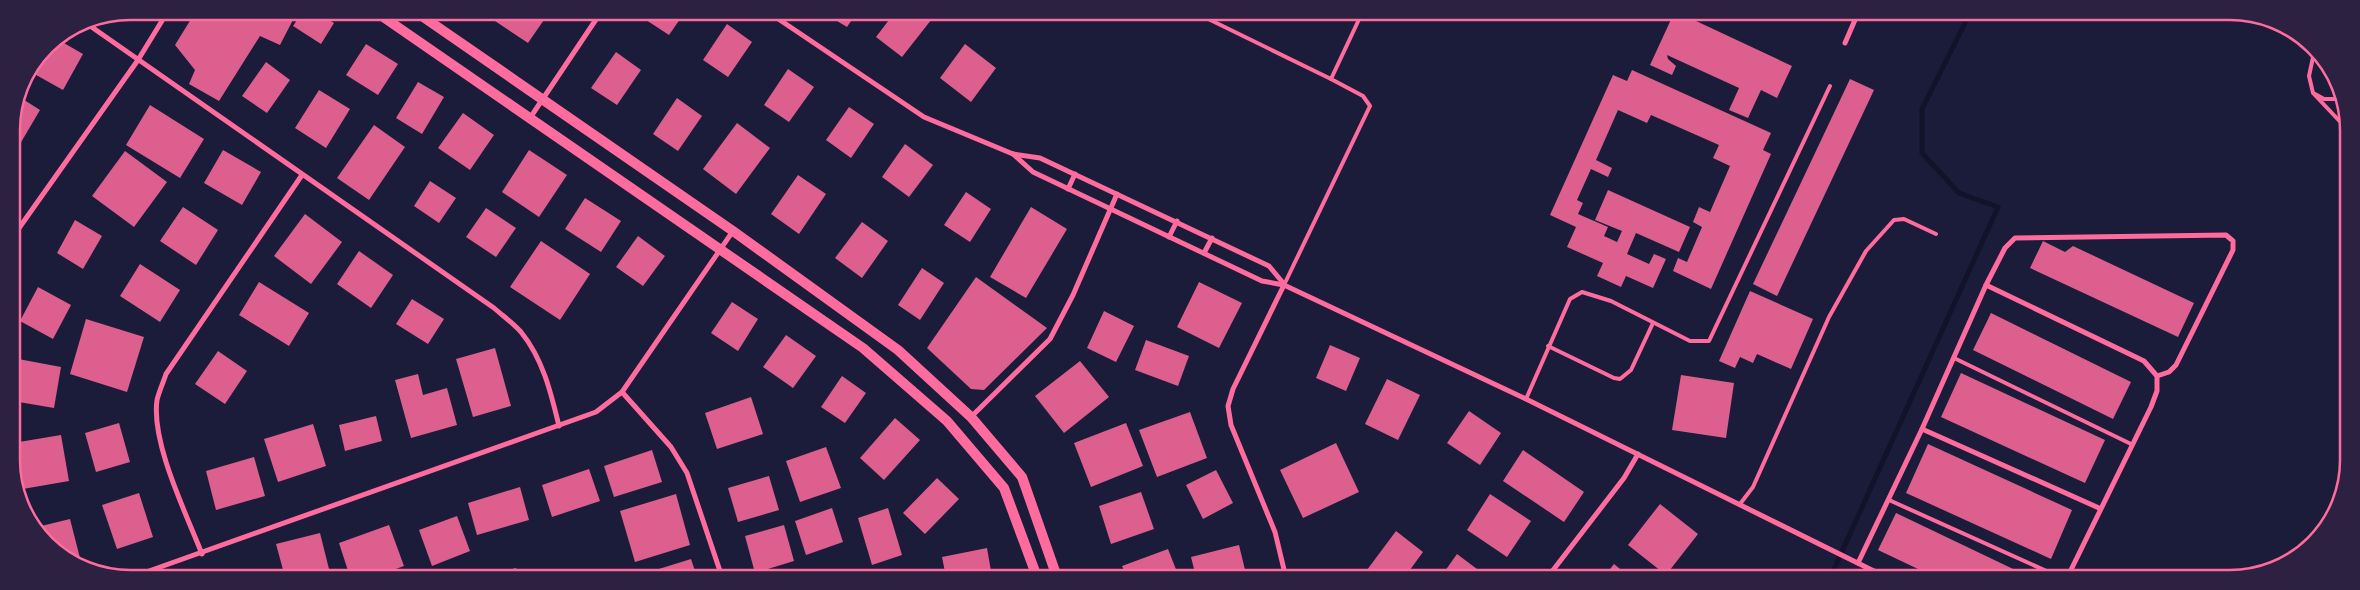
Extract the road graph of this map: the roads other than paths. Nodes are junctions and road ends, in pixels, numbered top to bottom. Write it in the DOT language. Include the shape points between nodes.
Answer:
graph roads {
  1 [pos="162,20"];
  2 [pos="388,20"];
  3 [pos="428,20"];
  4 [pos="596,20"];
  5 [pos="780,20"];
  6 [pos="1211,20"];
  7 [pos="1359,20"];
  8 [pos="1855,20"];
  9 [pos="92,27"];
  10 [pos="1845,43"];
  11 [pos="2313,58"];
  12 [pos="138,60"];
  13 [pos="1331,78"];
  14 [pos="1830,86"];
  15 [pos="2313,93"];
  16 [pos="542,99"];
  17 [pos="2335,99"];
  18 [pos="530,118"];
  19 [pos="2339,122"];
  20 [pos="1013,154"];
  21 [pos="1075,174"];
  22 [pos="302,175"];
  23 [pos="1068,189"];
  24 [pos="1117,194"];
  25 [pos="1110,209"];
  26 [pos="1177,221"];
  27 [pos="20,227"];
  28 [pos="733,231"];
  29 [pos="1936,234"];
  30 [pos="1169,237"];
  31 [pos="1212,238"];
  32 [pos="720,251"];
  33 [pos="1204,253"];
  34 [pos="1284,285"];
  35 [pos="1986,285"];
  36 [pos="1653,323"];
  37 [pos="1548,346"];
  38 [pos="1954,358"];
  39 [pos="2157,376"];
  40 [pos="622,392"];
  41 [pos="1526,399"];
  42 [pos="970,418"];
  43 [pos="559,426"];
  44 [pos="1922,429"];
  45 [pos="2131,444"];
  46 [pos="1638,454"];
  47 [pos="1889,500"];
  48 [pos="1740,504"];
  49 [pos="2099,508"];
  50 [pos="202,554"];
  51 [pos="1858,563"];
  52 [pos="153,570"];
  53 [pos="720,570"];
  54 [pos="1034,570"];
  55 [pos="1055,570"];
  56 [pos="1284,570"];
  57 [pos="1553,570"];
  58 [pos="1872,570"];
  59 [pos="2044,570"];
  60 [pos="2071,570"];
  1 -- 12 [label="street"];
  2 -- 18 [label="main road"];
  3 -- 16 [label="main road"];
  4 -- 16 [label="street"];
  5 -- 20 [label="street" via="924,117"];
  6 -- 13 [label="lane"];
  7 -- 13 [label="lane"];
  8 -- 10 [label="street"];
  9 -- 12 [label="street"];
  11 -- 15 [label="lane" via="2309,76"];
  12 -- 22 [label="street"];
  12 -- 27 [label="street"];
  13 -- 34 [label="lane" via="1363,96 1370,106"];
  14 -- 36 [label="lane" via="1709,341 1690,341"];
  15 -- 17 [label="lane" via="2324,99"];
  15 -- 19 [label="lane"];
  16 -- 18 [label="street"];
  16 -- 28 [label="main road"];
  18 -- 32 [label="main road"];
  20 -- 21 [label="street" via="1040,158"];
  20 -- 23 [label="street" via="1033,172"];
  21 -- 23 [label="street"];
  21 -- 24 [label="street"];
  22 -- 43 [label="street" via="494,308 520,332 547,379"];
  22 -- 50 [label="street" via="166,374 158,400 157,426 163,452"];
  23 -- 25 [label="street"];
  24 -- 25 [label="street"];
  24 -- 26 [label="street"];
  25 -- 30 [label="street"];
  25 -- 42 [label="street" via="1073,295 1050,338"];
  26 -- 30 [label="street"];
  26 -- 31 [label="street"];
  28 -- 32 [label="street"];
  28 -- 42 [label="main road" via="898,350"];
  29 -- 48 [label="lane" via="1904,219 1894,220 1866,251 1829,317 1753,487"];
  30 -- 33 [label="street"];
  31 -- 33 [label="street"];
  31 -- 34 [label="street" via="1268,266"];
  32 -- 40 [label="street"];
  32 -- 54 [label="main road" via="863,348 947,421 1004,488"];
  33 -- 34 [label="street" via="1262,281"];
  34 -- 41 [label="street"];
  34 -- 56 [label="street" via="1232,389 1228,406 1231,424 1276,532"];
  35 -- 38 [label="street"];
  35 -- 39 [label="street" via="2144,361"];
  35 -- 39 [label="street" via="2005,248 2015,238 2226,235 2232,240 2233,250 2176,365 2170,372"];
  36 -- 37 [label="lane" via="1582,292 1570,299"];
  36 -- 37 [label="lane" via="1631,370 1620,379"];
  37 -- 41 [label="lane"];
  38 -- 44 [label="street"];
  38 -- 45 [label="lane"];
  39 -- 45 [label="street" via="2157,391"];
  40 -- 43 [label="street" via="596,412"];
  40 -- 53 [label="street" via="671,447 687,473"];
  41 -- 46 [label="street"];
  42 -- 55 [label="main road" via="1022,477"];
  43 -- 50 [label="street"];
  44 -- 47 [label="street"];
  44 -- 49 [label="street"];
  45 -- 49 [label="street"];
  46 -- 48 [label="street"];
  46 -- 57 [label="street" via="1624,478"];
  47 -- 51 [label="street"];
  47 -- 59 [label="lane"];
  48 -- 51 [label="street"];
  49 -- 60 [label="street"];
  50 -- 52 [label="street"];
  51 -- 58 [label="street"];
}
